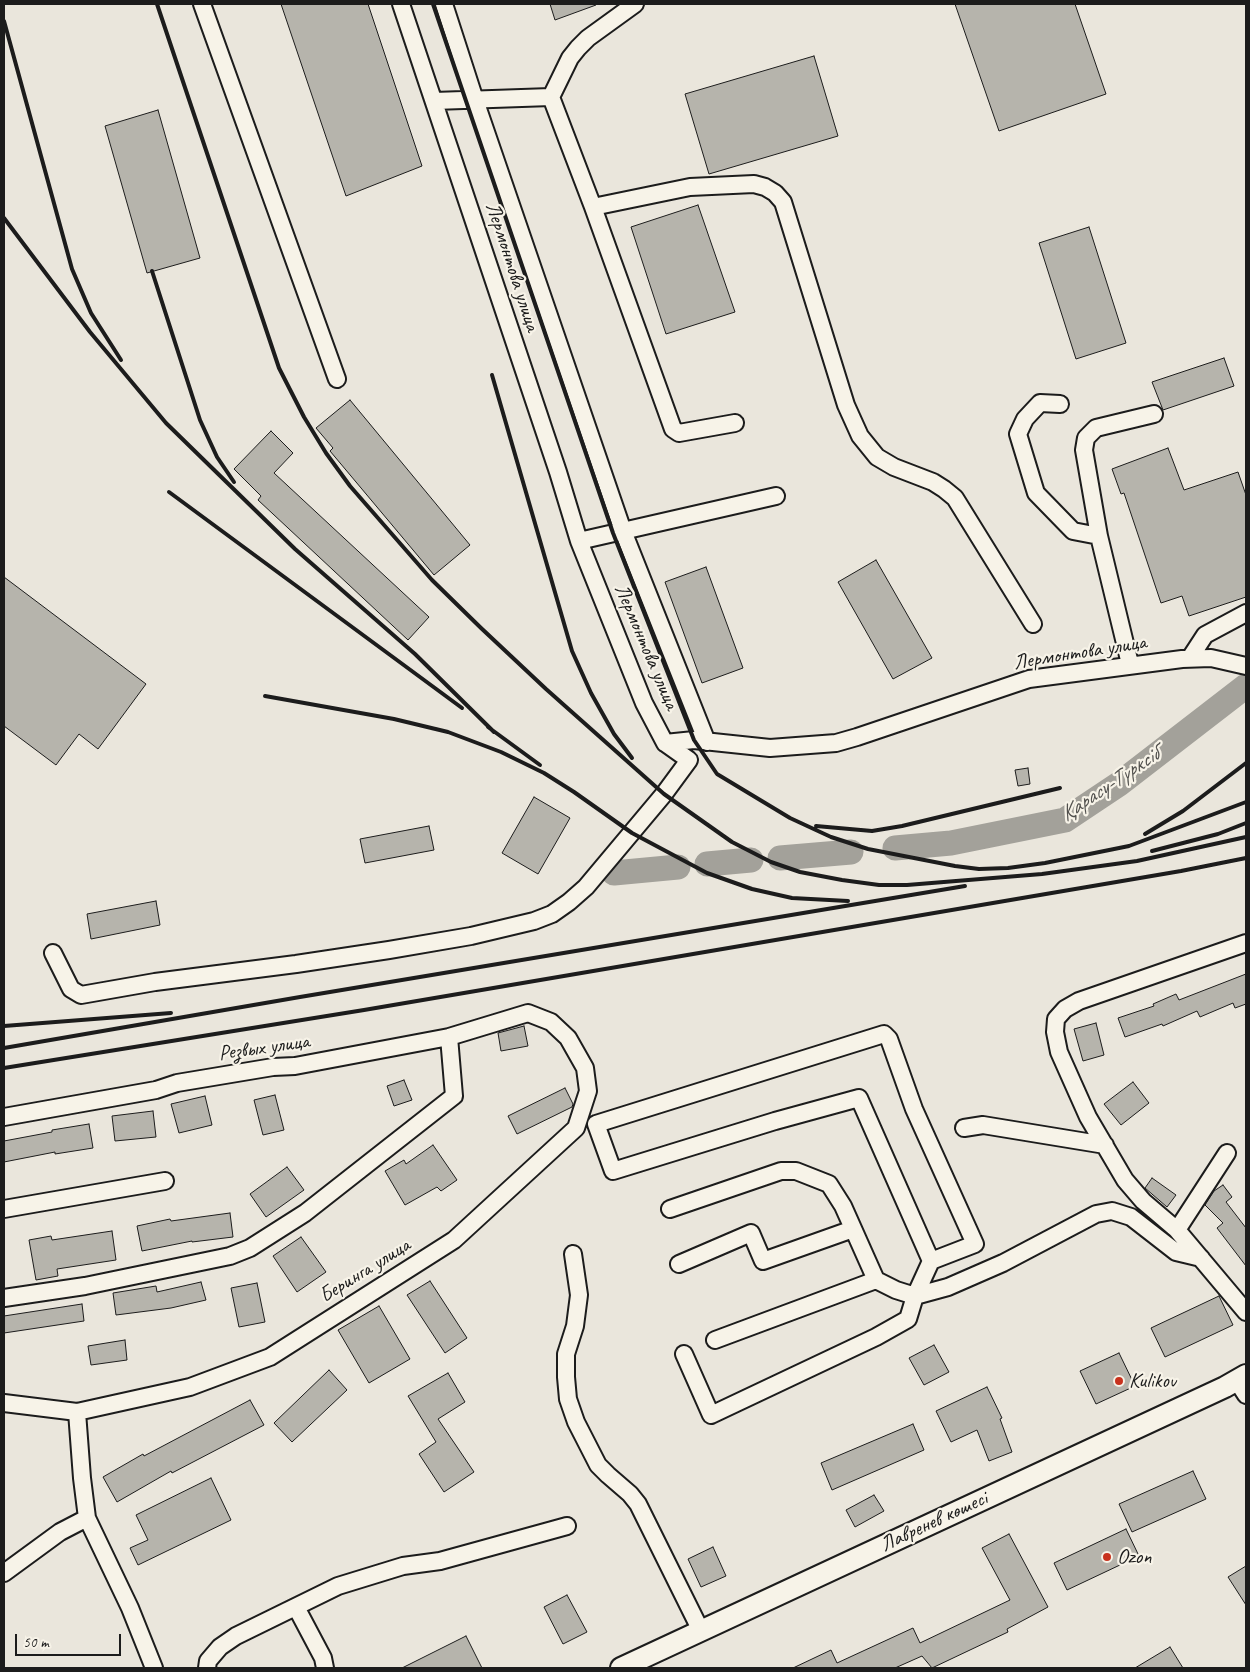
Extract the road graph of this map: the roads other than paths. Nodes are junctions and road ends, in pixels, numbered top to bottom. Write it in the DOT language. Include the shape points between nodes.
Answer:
graph roads {
  1 [pos="202,4"];
  2 [pos="401,4"];
  3 [pos="444,4"];
  4 [pos="635,4"];
  5 [pos="551,97"];
  6 [pos="475,100"];
  7 [pos="434,101"];
  8 [pos="593,207"];
  9 [pos="337,379"];
  10 [pos="1060,404"];
  11 [pos="1154,414"];
  12 [pos="735,423"];
  13 [pos="776,496"];
  14 [pos="623,531"];
  15 [pos="1099,536"];
  16 [pos="578,541"];
  17 [pos="1246,613"];
  18 [pos="1033,624"];
  19 [pos="1190,658"];
  20 [pos="1130,664"];
  21 [pos="1246,666"];
  22 [pos="707,742"];
  23 [pos="665,743"];
  24 [pos="1246,943"];
  25 [pos="53,953"];
  26 [pos="528,1013"];
  27 [pos="450,1037"];
  28 [pos="4,1117"];
  29 [pos="964,1128"];
  30 [pos="1105,1145"];
  31 [pos="1227,1153"];
  32 [pos="165,1181"];
  33 [pos="4,1209"];
  34 [pos="670,1209"];
  35 [pos="853,1229"];
  36 [pos="1177,1230"];
  37 [pos="573,1254"];
  38 [pos="1201,1258"];
  39 [pos="931,1261"];
  40 [pos="678,1264"];
  41 [pos="876,1280"];
  42 [pos="916,1296"];
  43 [pos="4,1298"];
  44 [pos="1246,1312"];
  45 [pos="715,1340"];
  46 [pos="684,1354"];
  47 [pos="1243,1384"];
  48 [pos="4,1403"];
  49 [pos="77,1412"];
  50 [pos="87,1518"];
  51 [pos="567,1526"];
  52 [pos="4,1573"];
  53 [pos="296,1606"];
  54 [pos="701,1631"];
  55 [pos="650,1662"];
  56 [pos="154,1668"];
  57 [pos="207,1668"];
  58 [pos="325,1668"];
  59 [pos="622,1668"];
  1 -- 9 [label="street"];
  2 -- 7 [label="street, Лермонтова улица"];
  3 -- 6 [label="street"];
  4 -- 5 [label="street" via="578,48"];
  5 -- 6 [label="street"];
  5 -- 8 [label="street"];
  6 -- 7 [label="street"];
  6 -- 14 [label="street"];
  7 -- 16 [label="street, Лермонтова улица"];
  8 -- 12 [label="street" via="673,430 679,433"];
  8 -- 18 [label="street" via="690,187 754,184 775,193 783,202 846,405 860,436 877,457 934,482 954,498"];
  10 -- 15 [label="street" via="1040,403 1018,434 1036,493 1073,531"];
  11 -- 15 [label="street" via="1096,428 1086,438 1084,450"];
  13 -- 14 [label="street"];
  14 -- 16 [label="street"];
  14 -- 22 [label="street"];
  15 -- 20 [label="street"];
  16 -- 23 [label="street, Лермонтова улица" via="644,703"];
  17 -- 19 [label="street" via="1205,635"];
  19 -- 20 [label="street, Лермонтова улица"];
  19 -- 21 [label="street, Лермонтова улица" via="1212,658"];
  20 -- 22 [label="street, Лермонтова улица" via="1029,679 836,743 770,748"];
  22 -- 23 [label="street, Лермонтова улица"];
  23 -- 25 [label="street" via="690,760 586,888 552,914 534,922 389,950 81,995 71,989"];
  24 -- 30 [label="street" via="1079,1001 1056,1019 1059,1052 1088,1117"];
  26 -- 27 [label="street, Резвых улица"];
  26 -- 49 [label="street, Беринга улица" via="551,1022 568,1038 584,1068 588,1091 576,1128 454,1240 270,1357 190,1387"];
  27 -- 28 [label="street, Резвых улица" via="295,1066 177,1083 156,1090"];
  27 -- 43 [label="street" via="454,1096 305,1214 250,1248 230,1256 86,1286"];
  29 -- 30 [label="street" via="983,1125"];
  30 -- 36 [label="street" via="1125,1180 1143,1201"];
  31 -- 36 [label="street"];
  32 -- 33 [label="street"];
  34 -- 35 [label="street" via="780,1171 796,1171 829,1184"];
  35 -- 40 [label="street" via="763,1261 752,1232"];
  35 -- 41 [label="street"];
  36 -- 38 [label="street"];
  37 -- 54 [label="street" via="579,1295 575,1326 566,1354 568,1399 598,1465 638,1504"];
  38 -- 42 [label="street" via="1176,1252 1131,1217 1112,1211 1096,1214 948,1287"];
  38 -- 44 [label="street"];
  39 -- 39 [label="street" via="975,1244 914,1109 889,1039 884,1034 596,1124 613,1171 859,1098"];
  39 -- 42 [label="street"];
  41 -- 42 [label="street"];
  41 -- 45 [label="street"];
  42 -- 46 [label="street" via="908,1319 711,1415"];
  47 -- 54 [label="main road, Лавренев көшесі"];
  48 -- 49 [label="street, Беринга улица"];
  49 -- 50 [label="street"];
  50 -- 52 [label="street" via="60,1532"];
  50 -- 56 [label="street" via="130,1608"];
  51 -- 53 [label="street" via="440,1561 403,1566 338,1586"];
  53 -- 57 [label="street" via="220,1647 208,1661"];
  53 -- 58 [label="street"];
  54 -- 55 [label="main road, Лавренев көшесі"];
  55 -- 59 [label="main road, Лавренев көшесі"];
}
